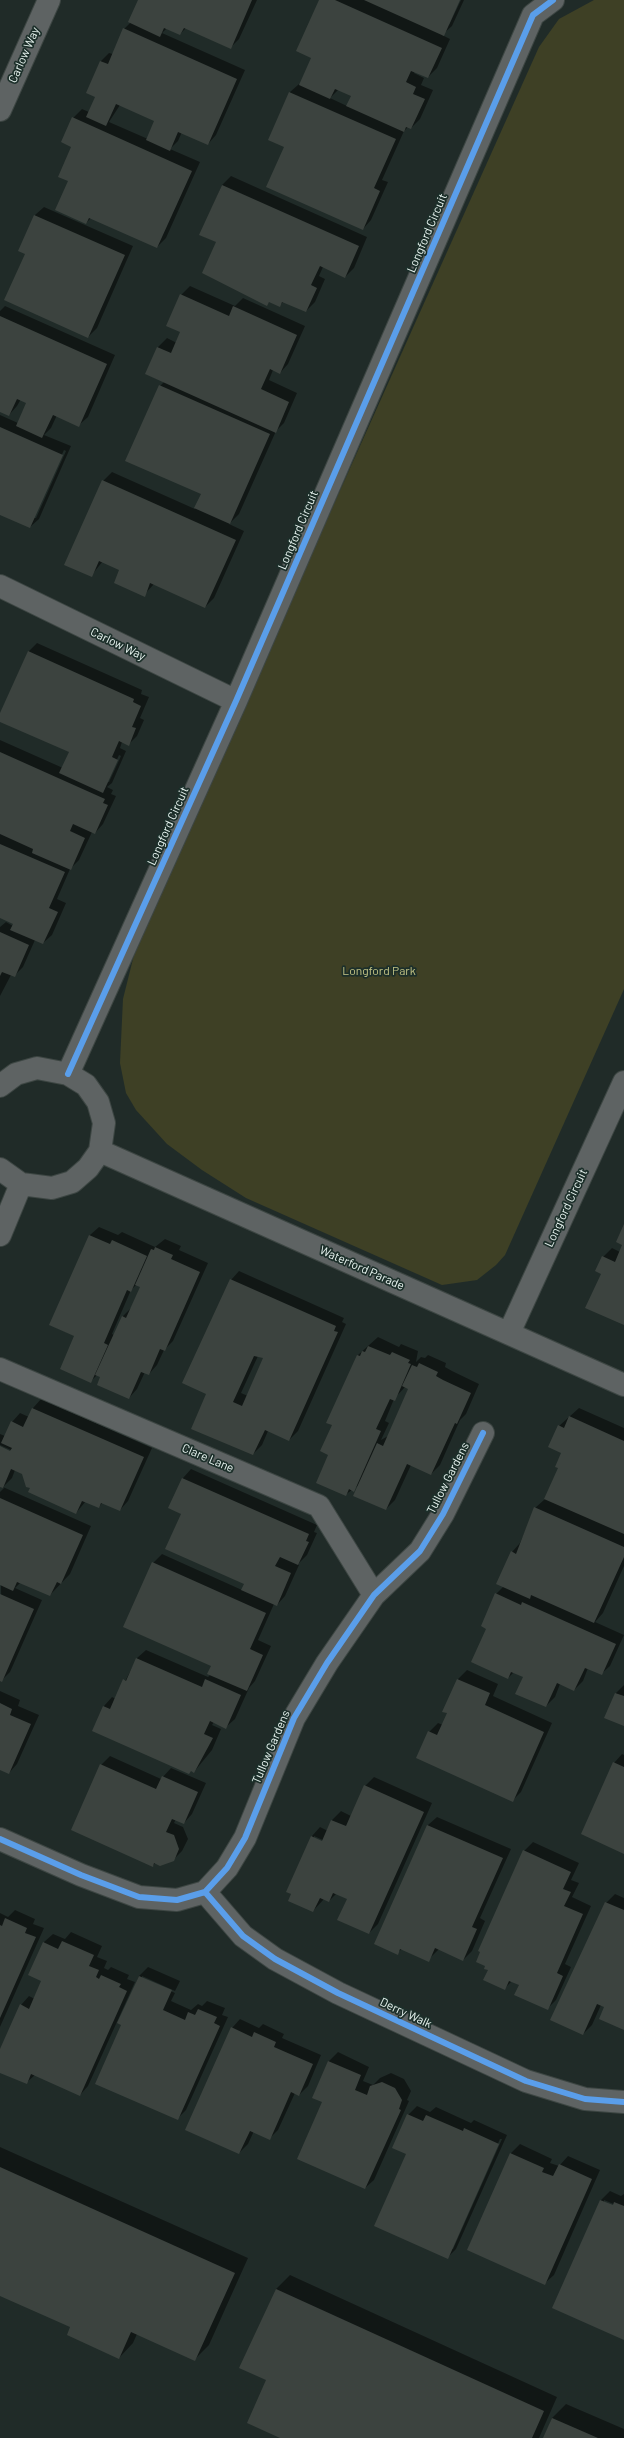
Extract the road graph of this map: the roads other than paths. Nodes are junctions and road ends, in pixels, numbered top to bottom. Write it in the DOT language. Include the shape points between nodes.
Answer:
graph roads {
  1 [pos="49,0"];
  2 [pos="553,0"];
  3 [pos="0,110"];
  4 [pos="0,586"];
  5 [pos="236,701"];
  6 [pos="68,1074"];
  7 [pos="624,1082"];
  8 [pos="0,1086"];
  9 [pos="100,1151"];
  10 [pos="0,1169"];
  11 [pos="21,1184"];
  12 [pos="0,1235"];
  13 [pos="508,1333"];
  14 [pos="0,1369"];
  15 [pos="624,1385"];
  16 [pos="482,1433"];
  17 [pos="374,1595"];
  18 [pos="0,1838"];
  19 [pos="205,1892"];
  20 [pos="624,2102"];
  1 -- 3 [label="street, Carlow Way"];
  2 -- 5 [label="street, Longford Circuit" via="533,15"];
  4 -- 5 [label="street, Carlow Way"];
  5 -- 6 [label="street, Longford Circuit"];
  6 -- 8 [label="street" via="37,1068 16,1074"];
  6 -- 9 [label="street" via="86,1085 98,1102 104,1123"];
  7 -- 13 [label="street, Longford Circuit"];
  9 -- 11 [label="street" via="88,1168 72,1182 52,1188"];
  9 -- 13 [label="street, Waterford Parade"];
  10 -- 11 [label="street"];
  11 -- 12 [label="street"];
  13 -- 15 [label="street, Waterford Parade"];
  14 -- 17 [label="street, Clare Lane" via="319,1506"];
  16 -- 17 [label="street, Tullow Gardens" via="443,1514 420,1551"];
  17 -- 19 [label="street, Tullow Gardens" via="327,1663 294,1718 245,1838 227,1868"];
  18 -- 19 [label="street" via="82,1875 139,1897 177,1900"];
  19 -- 20 [label="street, Derry Walk" via="243,1936 274,1959 338,1993 526,2081 585,2099"];
}
